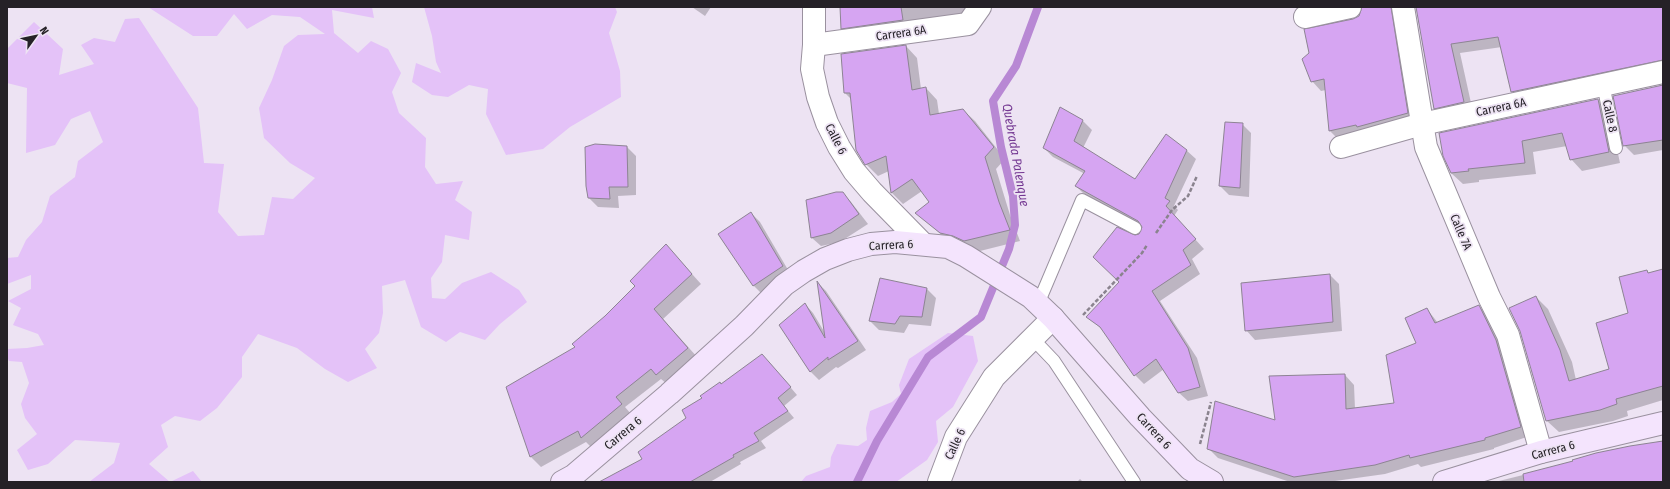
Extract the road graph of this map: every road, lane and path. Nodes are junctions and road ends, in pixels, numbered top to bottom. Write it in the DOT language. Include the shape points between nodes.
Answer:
graph roads {
  1 [pos="814,7"];
  2 [pos="980,7"];
  3 [pos="1350,7"];
  4 [pos="1403,7"];
  5 [pos="1305,17"];
  6 [pos="814,45"];
  7 [pos="1663,72"];
  8 [pos="1603,84"];
  9 [pos="1422,124"];
  10 [pos="1341,147"];
  11 [pos="1616,148"];
  12 [pos="1196,176"];
  13 [pos="1135,228"];
  14 [pos="1155,235"];
  15 [pos="1150,241"];
  16 [pos="922,243"];
  17 [pos="1047,313"];
  18 [pos="1032,338"];
  19 [pos="1211,402"];
  20 [pos="1663,423"];
  21 [pos="1541,452"];
  22 [pos="1203,477"];
  23 [pos="562,482"];
  24 [pos="939,482"];
  25 [pos="1134,482"];
  26 [pos="1444,482"];
  1 -- 6 [label="street, Calle 6"];
  2 -- 6 [label="street, Carrera 6A" via="968,24"];
  3 -- 5 [label="street"];
  4 -- 9 [label="street, Calle 7A"];
  6 -- 16 [label="street, Calle 6" via="812,69 818,97 839,148 872,192"];
  7 -- 8 [label="street, Carrera 6A"];
  8 -- 9 [label="street, Carrera 6A"];
  8 -- 11 [label="lane, Calle 8"];
  9 -- 10 [label="street, Carrera 6A"];
  9 -- 21 [label="street, Calle 7A" via="1426,147 1489,297 1508,335"];
  12 -- 14 [label="path" via="1188,196 1172,210"];
  13 -- 17 [label="lane" via="1082,200"];
  15 -- 17 [label="path" via="1142,253"];
  16 -- 17 [label="main road, Carrera 6" via="948,247 966,256"];
  16 -- 23 [label="main road, Carrera 6" via="871,244 825,259 804,271 784,285 669,394"];
  17 -- 18 [label="street, Calle 6"];
  17 -- 22 [label="main road, Carrera 6" via="1140,417"];
  18 -- 24 [label="street, Calle 6" via="994,377 956,437"];
  18 -- 25 [label="lane" via="1054,361"];
  19 -- 22 [label="path"];
  20 -- 21 [label="main road, Carrera 6"];
  21 -- 26 [label="main road, Carrera 6"];
}
